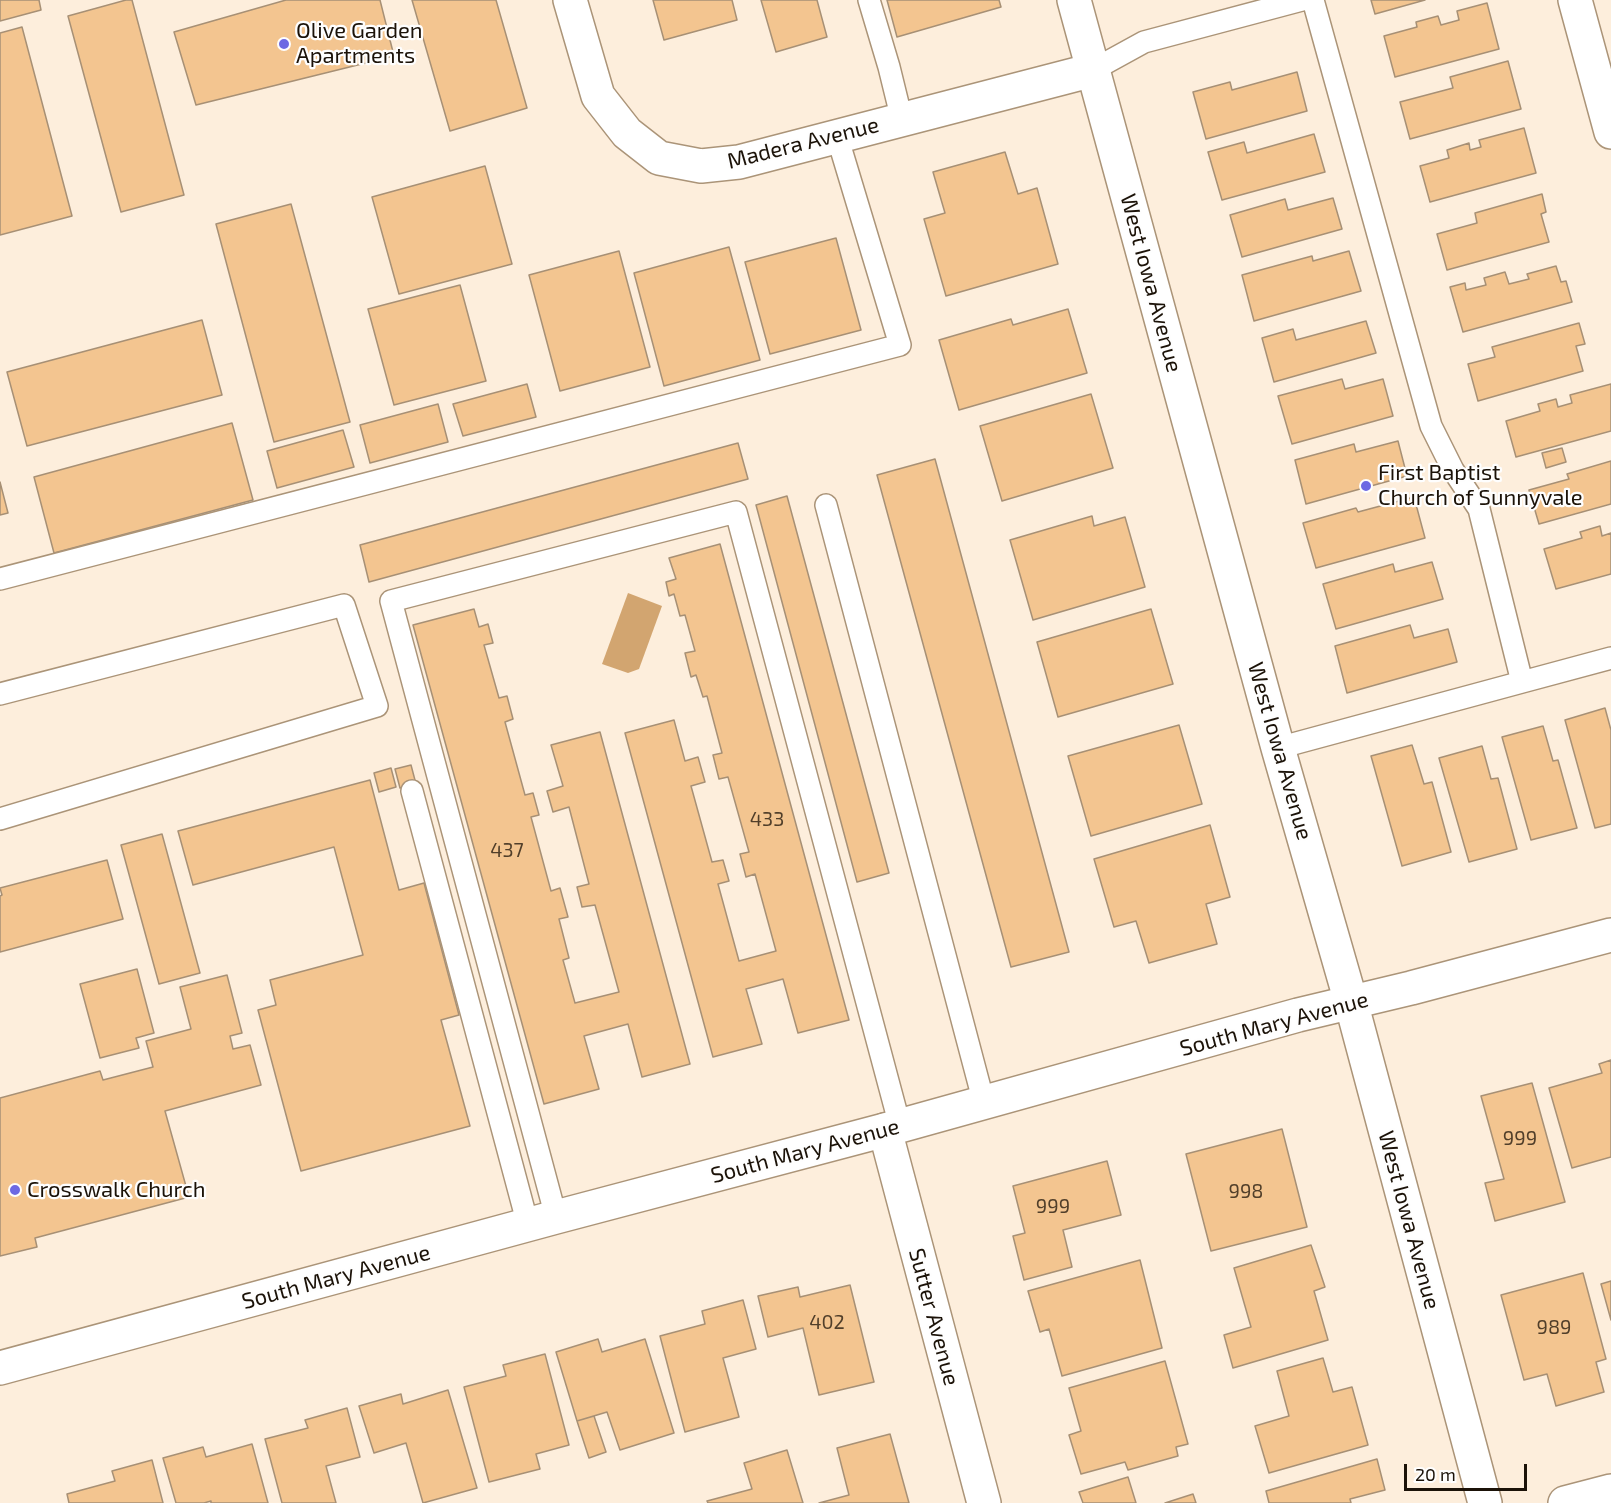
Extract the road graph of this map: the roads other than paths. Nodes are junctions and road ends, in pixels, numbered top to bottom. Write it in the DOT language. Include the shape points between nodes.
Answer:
graph roads {
  1 [pos="570,0"];
  2 [pos="869,0"];
  3 [pos="1074,0"];
  4 [pos="1302,0"];
  5 [pos="1313,0"];
  6 [pos="1575,0"];
  7 [pos="1093,70"];
  8 [pos="902,120"];
  9 [pos="1611,132"];
  10 [pos="837,136"];
  11 [pos="826,505"];
  12 [pos="0,579"];
  13 [pos="1611,658"];
  14 [pos="1522,682"];
  15 [pos="0,694"];
  16 [pos="1278,748"];
  17 [pos="412,791"];
  18 [pos="0,819"];
  19 [pos="1611,935"];
  20 [pos="1351,1002"];
  21 [pos="984,1103"];
  22 [pos="893,1128"];
  23 [pos="542,1221"];
  24 [pos="0,1368"];
  25 [pos="1611,1491"];
  26 [pos="984,1503"];
  27 [pos="1485,1503"];
  28 [pos="1565,1503"];
  1 -- 10 [label="street, Madera Avenue" via="598,96 627,133 659,158 702,166 739,162"];
  2 -- 8 [label="lane"];
  3 -- 7 [label="street, West Iowa Avenue"];
  4 -- 7 [label="lane" via="1144,42"];
  5 -- 14 [label="lane" via="1431,426 1479,509"];
  6 -- 9 [label="street"];
  7 -- 8 [label="street, Madera Avenue"];
  7 -- 16 [label="street, West Iowa Avenue"];
  8 -- 10 [label="street, Madera Avenue"];
  10 -- 12 [label="lane" via="900,345"];
  11 -- 21 [label="lane"];
  13 -- 14 [label="lane"];
  14 -- 16 [label="lane"];
  15 -- 18 [label="lane" via="344,605 377,706"];
  16 -- 20 [label="street, West Iowa Avenue"];
  17 -- 23 [label="lane"];
  19 -- 20 [label="street, South Mary Avenue"];
  20 -- 21 [label="street, South Mary Avenue"];
  20 -- 27 [label="street, West Iowa Avenue"];
  21 -- 22 [label="street, South Mary Avenue"];
  22 -- 23 [label="street, South Mary Avenue"];
  22 -- 23 [label="lane" via="736,512 391,601"];
  22 -- 26 [label="street, Sutter Avenue"];
  23 -- 24 [label="street, South Mary Avenue"];
  25 -- 28 [label="street"];
}
